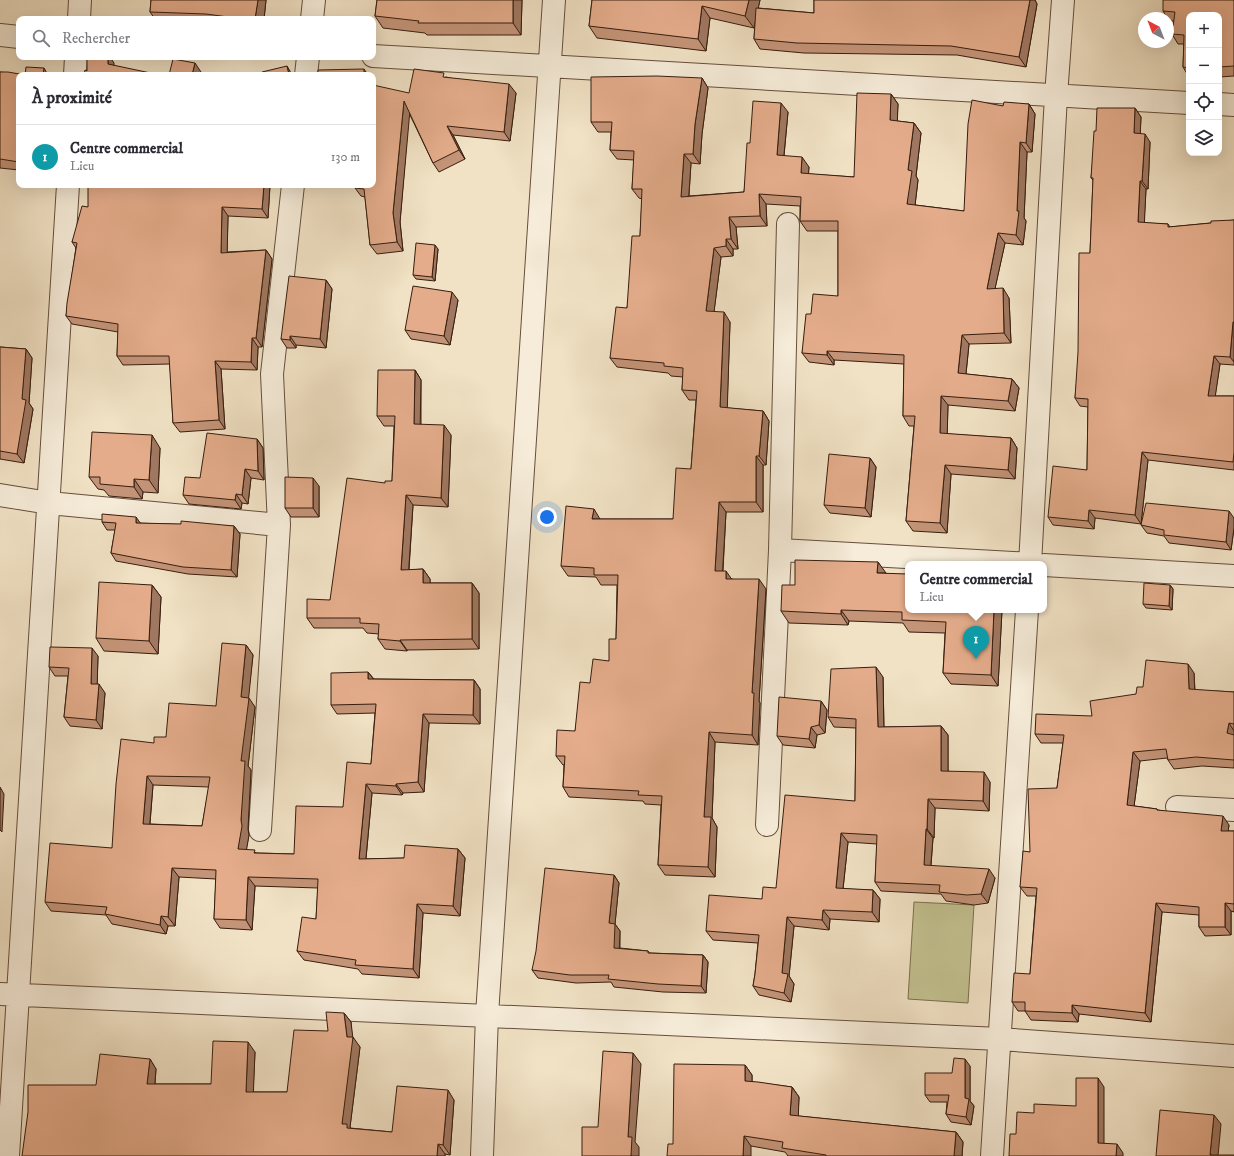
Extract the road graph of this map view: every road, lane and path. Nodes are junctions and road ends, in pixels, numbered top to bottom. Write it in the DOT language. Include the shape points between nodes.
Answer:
graph roads {
  1 [pos="80,0"];
  2 [pos="314,0"];
  3 [pos="554,0"];
  4 [pos="1063,0"];
  5 [pos="79,16"];
  6 [pos="312,16"];
  7 [pos="0,36"];
  8 [pos="16,36"];
  9 [pos="376,56"];
  10 [pos="76,60"];
  11 [pos="308,60"];
  12 [pos="549,66"];
  13 [pos="75,72"];
  14 [pos="306,72"];
  15 [pos="1056,96"];
  16 [pos="1186,103"];
  17 [pos="1222,104"];
  18 [pos="1234,105"];
  19 [pos="68,188"];
  20 [pos="293,188"];
  21 [pos="788,224"];
  22 [pos="0,495"];
  23 [pos="49,503"];
  24 [pos="279,525"];
  25 [pos="780,550"];
  26 [pos="977,561"];
  27 [pos="1031,561"];
  28 [pos="1047,565"];
  29 [pos="1234,576"];
  30 [pos="1027,613"];
  31 [pos="1177,807"];
  32 [pos="1234,810"];
  33 [pos="767,825"];
  34 [pos="260,830"];
  35 [pos="9,994"];
  36 [pos="487,1015"];
  37 [pos="1000,1039"];
  38 [pos="1234,1056"];
  39 [pos="8,1156"];
  40 [pos="482,1156"];
  41 [pos="992,1156"];
  1 -- 5 [label="street"];
  2 -- 6 [label="street"];
  3 -- 12 [label="street"];
  4 -- 15 [label="street"];
  7 -- 8 [label="street"];
  9 -- 12 [label="street"];
  10 -- 13 [label="street"];
  11 -- 14 [label="street"];
  12 -- 15 [label="street"];
  12 -- 36 [label="street"];
  15 -- 16 [label="street"];
  15 -- 27 [label="street"];
  17 -- 18 [label="street"];
  19 -- 23 [label="street"];
  20 -- 24 [label="street" via="272,374"];
  21 -- 25 [label="street"];
  22 -- 23 [label="street"];
  23 -- 24 [label="street"];
  23 -- 35 [label="street"];
  24 -- 34 [label="street"];
  25 -- 26 [label="street"];
  25 -- 33 [label="street"];
  28 -- 29 [label="street"];
  30 -- 37 [label="street"];
  31 -- 32 [label="street"];
  35 -- 36 [label="street"];
  35 -- 39 [label="street"];
  36 -- 37 [label="street"];
  36 -- 40 [label="street"];
  37 -- 38 [label="street"];
  37 -- 41 [label="street"];
}
